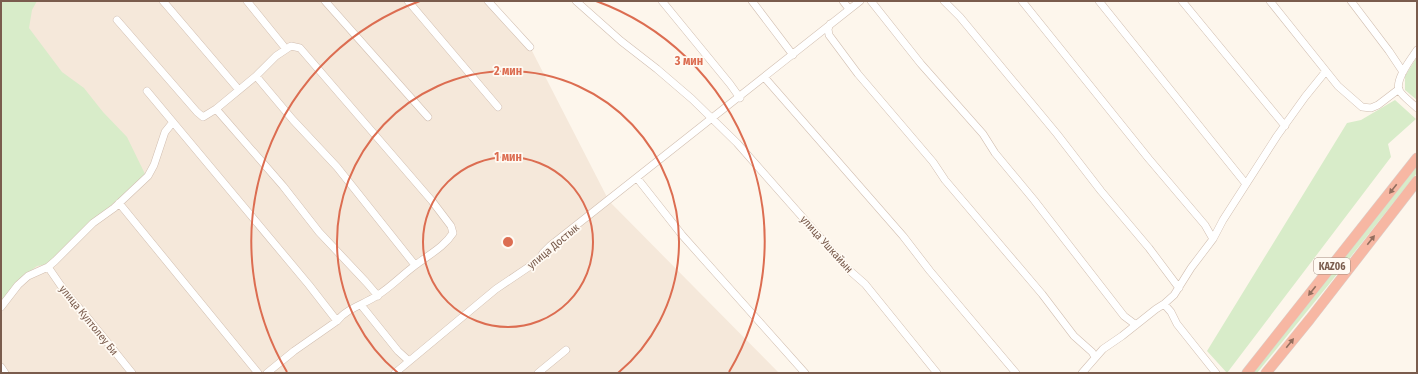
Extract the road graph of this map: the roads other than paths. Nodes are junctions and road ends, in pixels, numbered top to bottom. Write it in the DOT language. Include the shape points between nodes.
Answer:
graph roads {
  1 [pos="164,1"];
  2 [pos="246,1"];
  3 [pos="325,1"];
  4 [pos="408,1"];
  5 [pos="488,1"];
  6 [pos="576,1"];
  7 [pos="662,1"];
  8 [pos="752,1"];
  9 [pos="843,1"];
  10 [pos="860,1"];
  11 [pos="871,1"];
  12 [pos="944,1"];
  13 [pos="1022,1"];
  14 [pos="1099,1"];
  15 [pos="1182,1"];
  16 [pos="1270,1"];
  17 [pos="1351,1"];
  18 [pos="849,9"];
  19 [pos="117,20"];
  20 [pos="830,24"];
  21 [pos="530,46"];
  22 [pos="286,49"];
  23 [pos="1417,50"];
  24 [pos="793,55"];
  25 [pos="1326,71"];
  26 [pos="1403,72"];
  27 [pos="256,76"];
  28 [pos="765,78"];
  29 [pos="1399,89"];
  30 [pos="239,90"];
  31 [pos="147,91"];
  32 [pos="740,98"];
  33 [pos="498,108"];
  34 [pos="1417,108"];
  35 [pos="216,110"];
  36 [pos="428,117"];
  37 [pos="713,119"];
  38 [pos="173,122"];
  39 [pos="1285,126"];
  40 [pos="1417,158"];
  41 [pos="637,178"];
  42 [pos="1417,181"];
  43 [pos="1246,184"];
  44 [pos="119,203"];
  45 [pos="1214,239"];
  46 [pos="415,265"];
  47 [pos="48,267"];
  48 [pos="1179,288"];
  49 [pos="378,296"];
  50 [pos="1164,304"];
  51 [pos="361,305"];
  52 [pos="1,306"];
  53 [pos="337,321"];
  54 [pos="1136,325"];
  55 [pos="566,350"];
  56 [pos="1095,357"];
  57 [pos="409,361"];
  58 [pos="1,367"];
  59 [pos="6,373"];
  60 [pos="132,373"];
  61 [pos="258,373"];
  62 [pos="267,373"];
  63 [pos="395,373"];
  64 [pos="538,373"];
  65 [pos="805,373"];
  66 [pos="937,373"];
  67 [pos="1016,373"];
  68 [pos="1082,373"];
  69 [pos="1216,373"];
  70 [pos="1247,373"];
  71 [pos="1266,373"];
  1 -- 30 [label="street"];
  2 -- 22 [label="street"];
  3 -- 36 [label="street"];
  4 -- 33 [label="street"];
  5 -- 21 [label="street"];
  6 -- 37 [label="street, улица Ушкайын"];
  7 -- 32 [label="street"];
  8 -- 24 [label="street"];
  9 -- 18 [label="street"];
  10 -- 18 [label="street, улица Достык"];
  11 -- 54 [label="street" via="982,134 1124,316"];
  12 -- 48 [label="street" via="1057,134"];
  13 -- 45 [label="street"];
  14 -- 43 [label="street"];
  15 -- 39 [label="street"];
  16 -- 25 [label="street"];
  17 -- 26 [label="street"];
  18 -- 20 [label="street, улица Достык"];
  19 -- 35 [label="street" via="197,112 203,117"];
  20 -- 24 [label="street, улица Достык"];
  20 -- 56 [label="street" via="829,35 858,74 1042,294 1074,336"];
  22 -- 27 [label="street"];
  22 -- 46 [label="street" via="291,46 300,48 451,226 453,233 448,242"];
  23 -- 26 [label="street"];
  24 -- 28 [label="street, улица Достык"];
  25 -- 29 [label="street" via="1345,93 1362,107 1371,108 1378,105"];
  25 -- 39 [label="street" via="1304,97"];
  26 -- 29 [label="street"];
  27 -- 30 [label="street"];
  27 -- 46 [label="street" via="337,167"];
  28 -- 32 [label="street, улица Достык"];
  28 -- 67 [label="street" via="903,236"];
  29 -- 34 [label="street"];
  30 -- 35 [label="street"];
  31 -- 38 [label="street"];
  32 -- 37 [label="street, улица Достык"];
  35 -- 49 [label="street" via="283,186 319,232"];
  37 -- 41 [label="street, улица Достык"];
  37 -- 66 [label="street, улица Ушкайын" via="761,169 849,270 865,284"];
  38 -- 44 [label="street" via="165,132 148,176"];
  38 -- 53 [label="street"];
  39 -- 43 [label="street"];
  40 -- 70 [label="highway, KАZ06, one-way"];
  41 -- 57 [label="street, улица Достык" via="550,246 539,260 496,289"];
  41 -- 65 [label="street" via="682,235"];
  71 -- 42 [label="highway, KАZ06, one-way"];
  43 -- 45 [label="street"];
  44 -- 47 [label="street" via="93,223"];
  44 -- 61 [label="street"];
  45 -- 48 [label="street"];
  46 -- 49 [label="street"];
  47 -- 52 [label="street" via="28,276"];
  47 -- 60 [label="street, улица Култолеу Би" via="66,294"];
  48 -- 50 [label="street"];
  49 -- 51 [label="street"];
  50 -- 54 [label="street"];
  50 -- 69 [label="street"];
  51 -- 53 [label="street" via="342,314"];
  51 -- 57 [label="street"];
  53 -- 62 [label="street"];
  54 -- 56 [label="street"];
  55 -- 64 [label="street"];
  56 -- 68 [label="street"];
  57 -- 63 [label="street, улица Достык"];
  58 -- 59 [label="street"];
}
